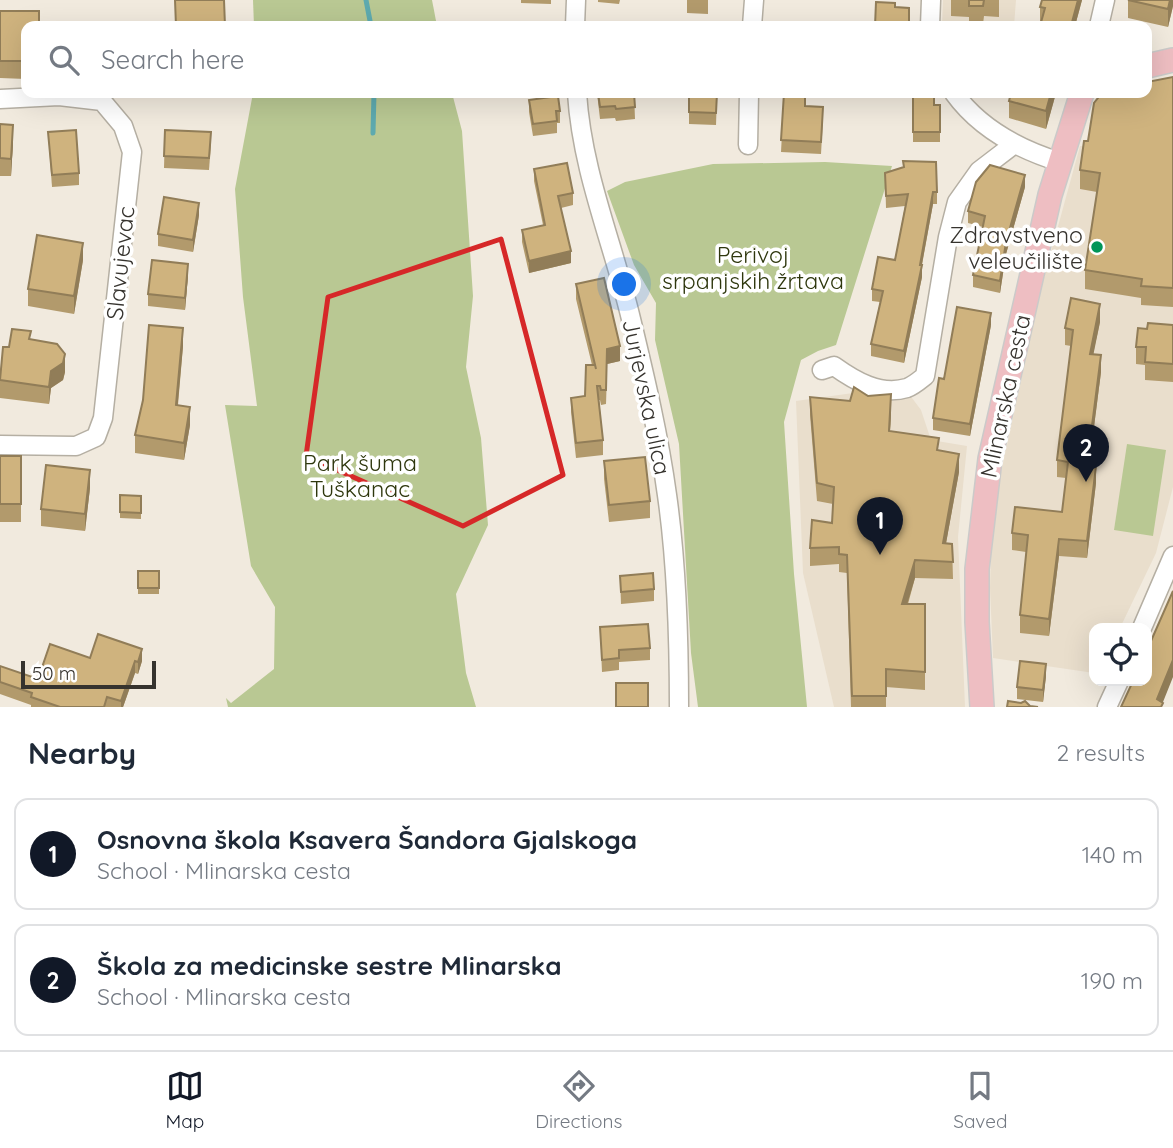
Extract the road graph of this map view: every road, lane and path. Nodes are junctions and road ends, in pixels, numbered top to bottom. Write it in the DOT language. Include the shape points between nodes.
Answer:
graph roads {
  1 [pos="576,0"];
  2 [pos="754,0"];
  3 [pos="931,0"];
  4 [pos="1105,0"];
  5 [pos="575,21"];
  6 [pos="752,21"];
  7 [pos="930,21"];
  8 [pos="1100,21"];
  9 [pos="1173,60"];
  10 [pos="1152,65"];
  11 [pos="21,98"];
  12 [pos="76,98"];
  13 [pos="577,98"];
  14 [pos="749,98"];
  15 [pos="958,98"];
  16 [pos="1080,98"];
  17 [pos="0,99"];
  18 [pos="748,145"];
  19 [pos="1013,145"];
  20 [pos="1060,162"];
  21 [pos="822,370"];
  22 [pos="0,445"];
  23 [pos="1173,556"];
  24 [pos="1144,623"];
  25 [pos="1117,686"];
  26 [pos="679,707"];
  27 [pos="982,707"];
  28 [pos="1107,707"];
  1 -- 5 [label="street"];
  2 -- 6 [label="street"];
  3 -- 7 [label="street"];
  4 -- 8 [label="street"];
  9 -- 10 [label="main road"];
  11 -- 17 [label="street, Slavujevac"];
  12 -- 22 [label="street, Slavujevac" via="102,101 122,126 132,152 103,418 96,437 76,446"];
  13 -- 26 [label="street, Jurjevska ulica" via="582,144 630,316 667,496"];
  14 -- 18 [label="street"];
  15 -- 19 [label="street" via="978,120"];
  16 -- 20 [label="main road, Mlinarska cesta"];
  19 -- 20 [label="street"];
  19 -- 21 [label="street" via="979,171 957,202 925,376 908,388 884,390 856,381 835,366"];
  20 -- 27 [label="main road, Mlinarska cesta" via="1011,362 982,510 977,622"];
  23 -- 24 [label="street"];
  25 -- 28 [label="street"];
}
